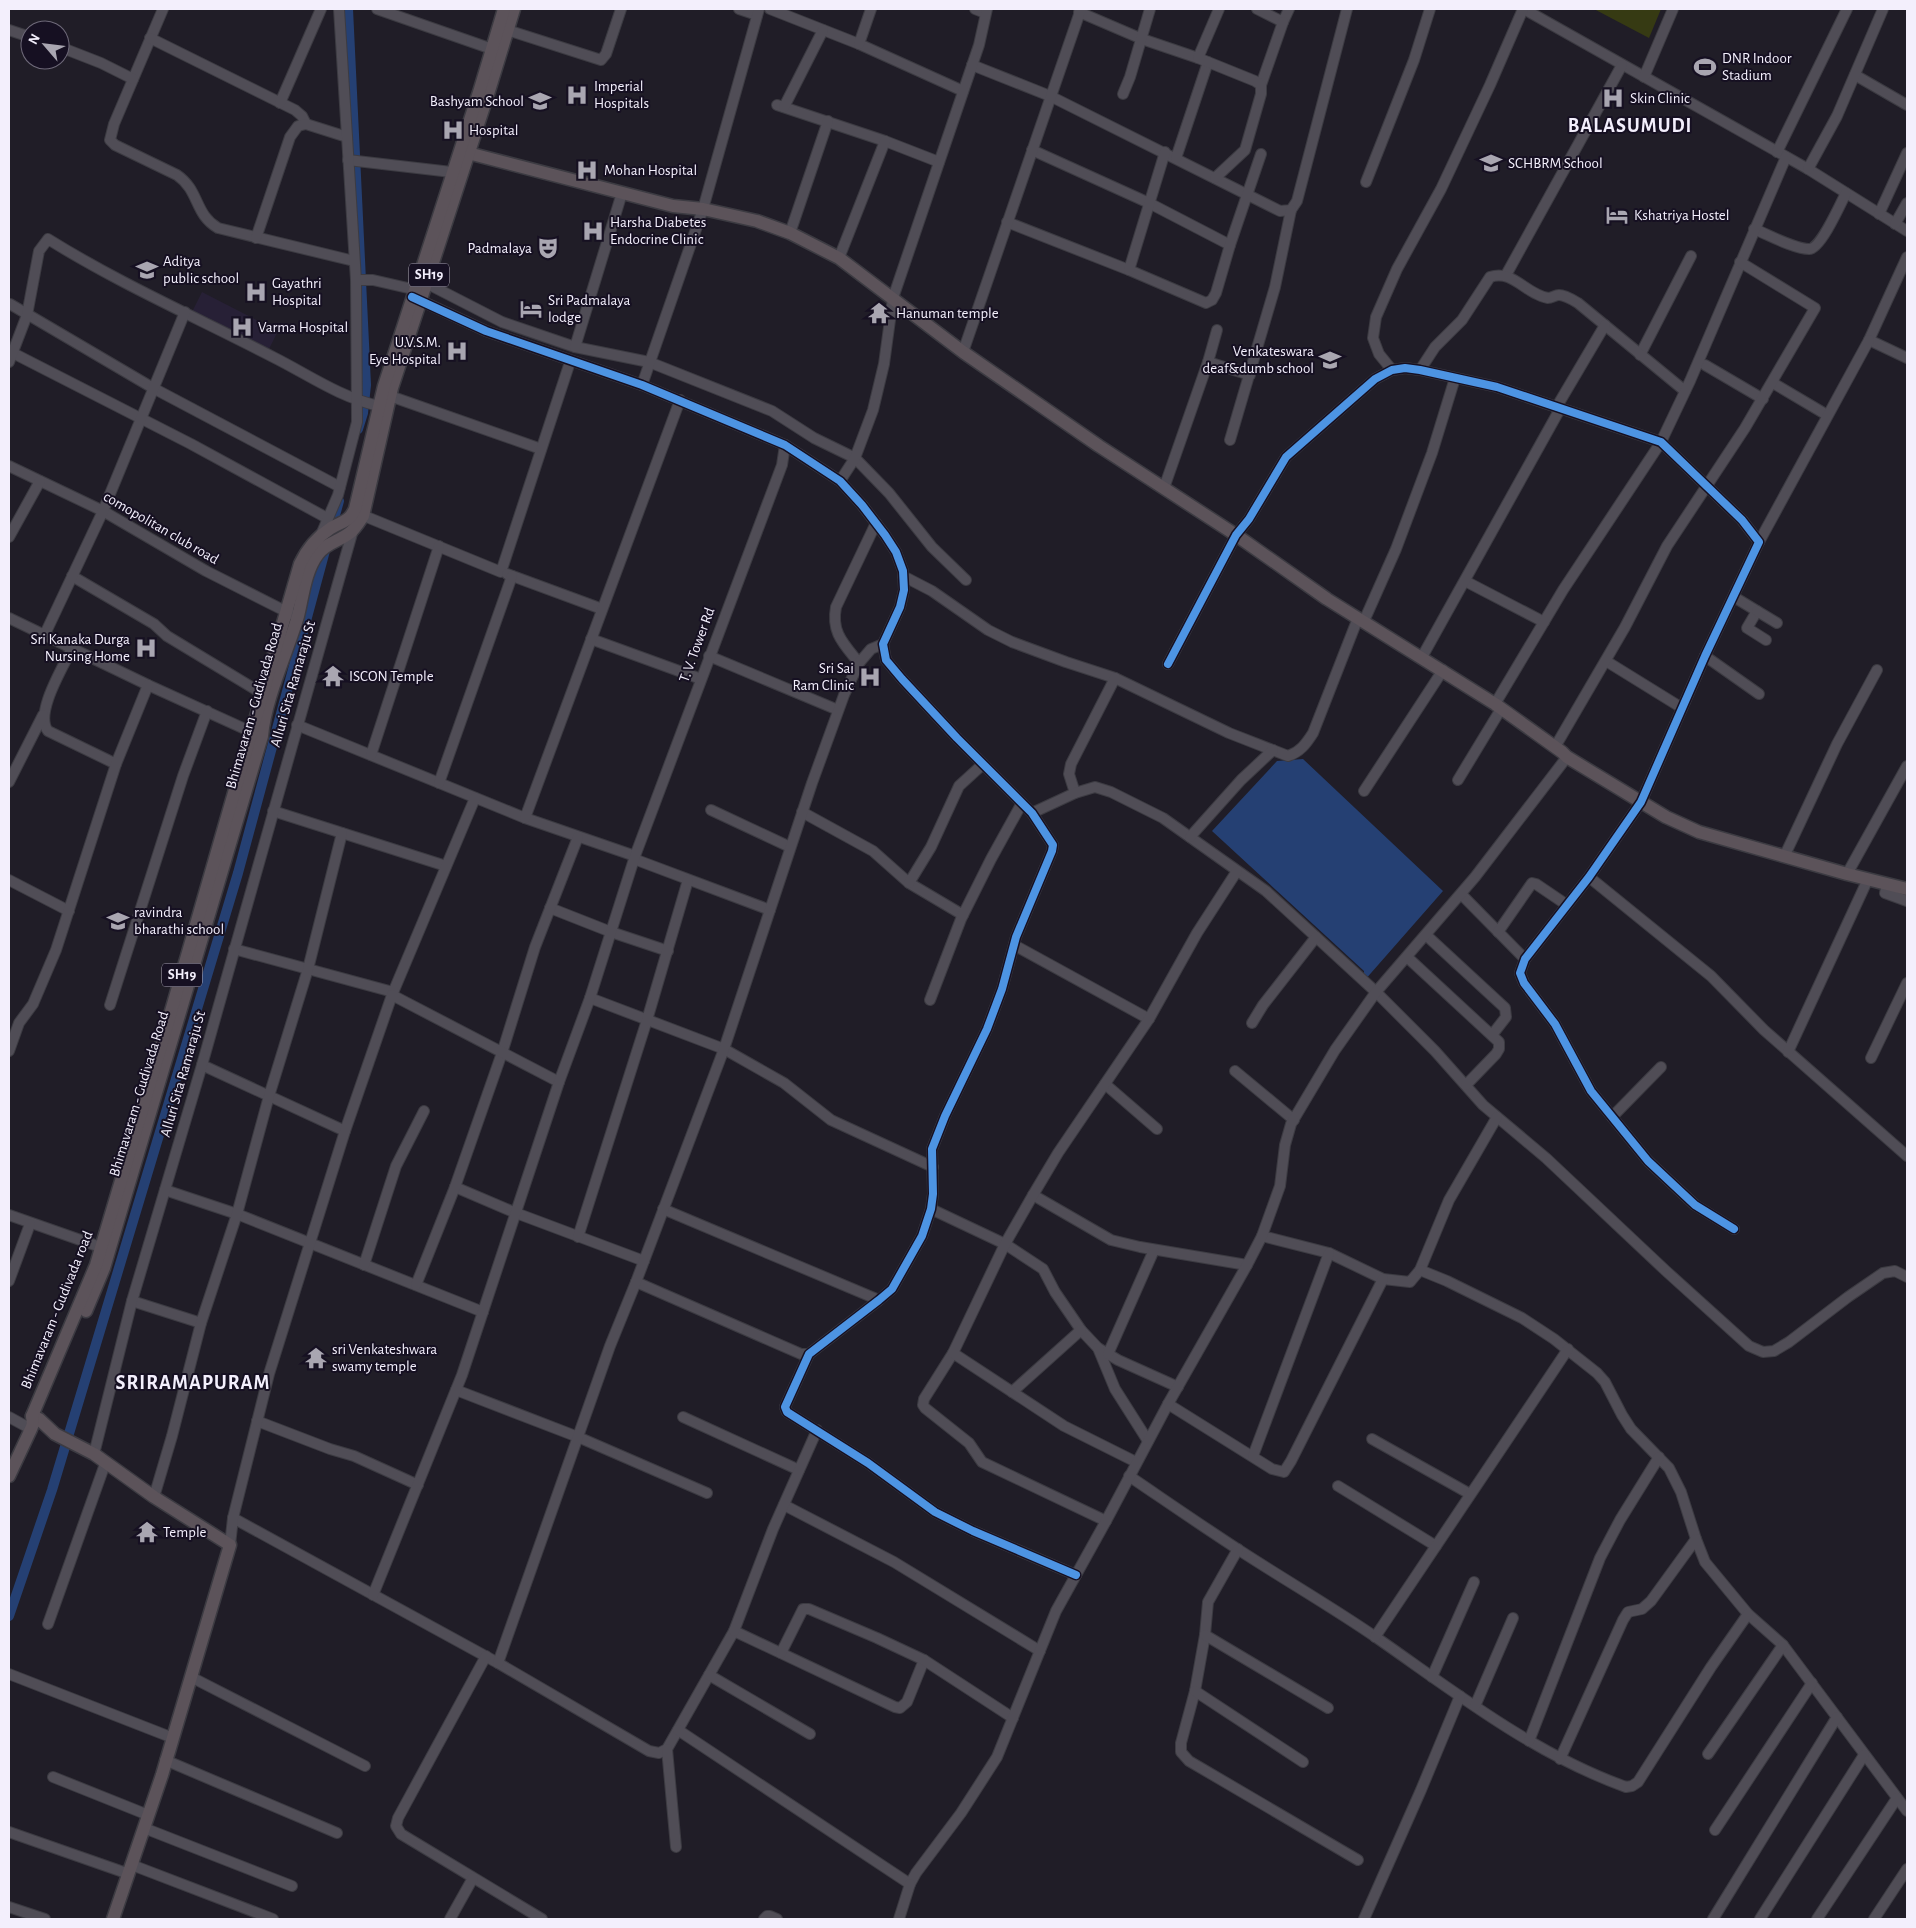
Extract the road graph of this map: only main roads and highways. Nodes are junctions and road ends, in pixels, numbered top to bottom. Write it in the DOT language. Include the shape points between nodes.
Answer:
graph roads {
  1 [pos="504,9"];
  2 [pos="514,9"];
  3 [pos="464,152"];
  4 [pos="419,292"];
  5 [pos="353,523"];
  6 [pos="322,542"];
  7 [pos="292,614"];
  8 [pos="257,735"];
  9 [pos="1907,889"];
  10 [pos="34,1422"];
  11 [pos="9,1476"];
  12 [pos="113,1919"];
  1 -- 3 [label="main road, SH19"];
  2 -- 3 [label="main road, SH19"];
  3 -- 4 [label="main road, SH19"];
  3 -- 9 [label="main road" via="673,206 757,221 790,233 839,258 963,352 1099,446 1327,599 1498,706 1567,758 1666,817 1699,832"];
  4 -- 5 [label="main road, SH19"];
  4 -- 5 [label="main road, SH19" via="377,406"];
  5 -- 6 [label="main road, SH19"];
  5 -- 6 [label="main road, SH19" via="328,523"];
  6 -- 7 [label="main road, Bhimavaram - Gudivada road / SH19" via="300,564"];
  7 -- 8 [label="main road, Bhimavaram - Gudivada Road / SH19" via="272,697"];
  7 -- 8 [label="main road, Bhimavaram - Gudivada road / SH19" via="263,694"];
  8 -- 10 [label="main road, Bhimavaram - Gudivada road / SH19" via="105,1249"];
  10 -- 11 [label="main road, Bhimavaram - Gudivada road / SH19"];
  10 -- 12 [label="main road" via="89,1451 227,1554 173,1738"];
}
